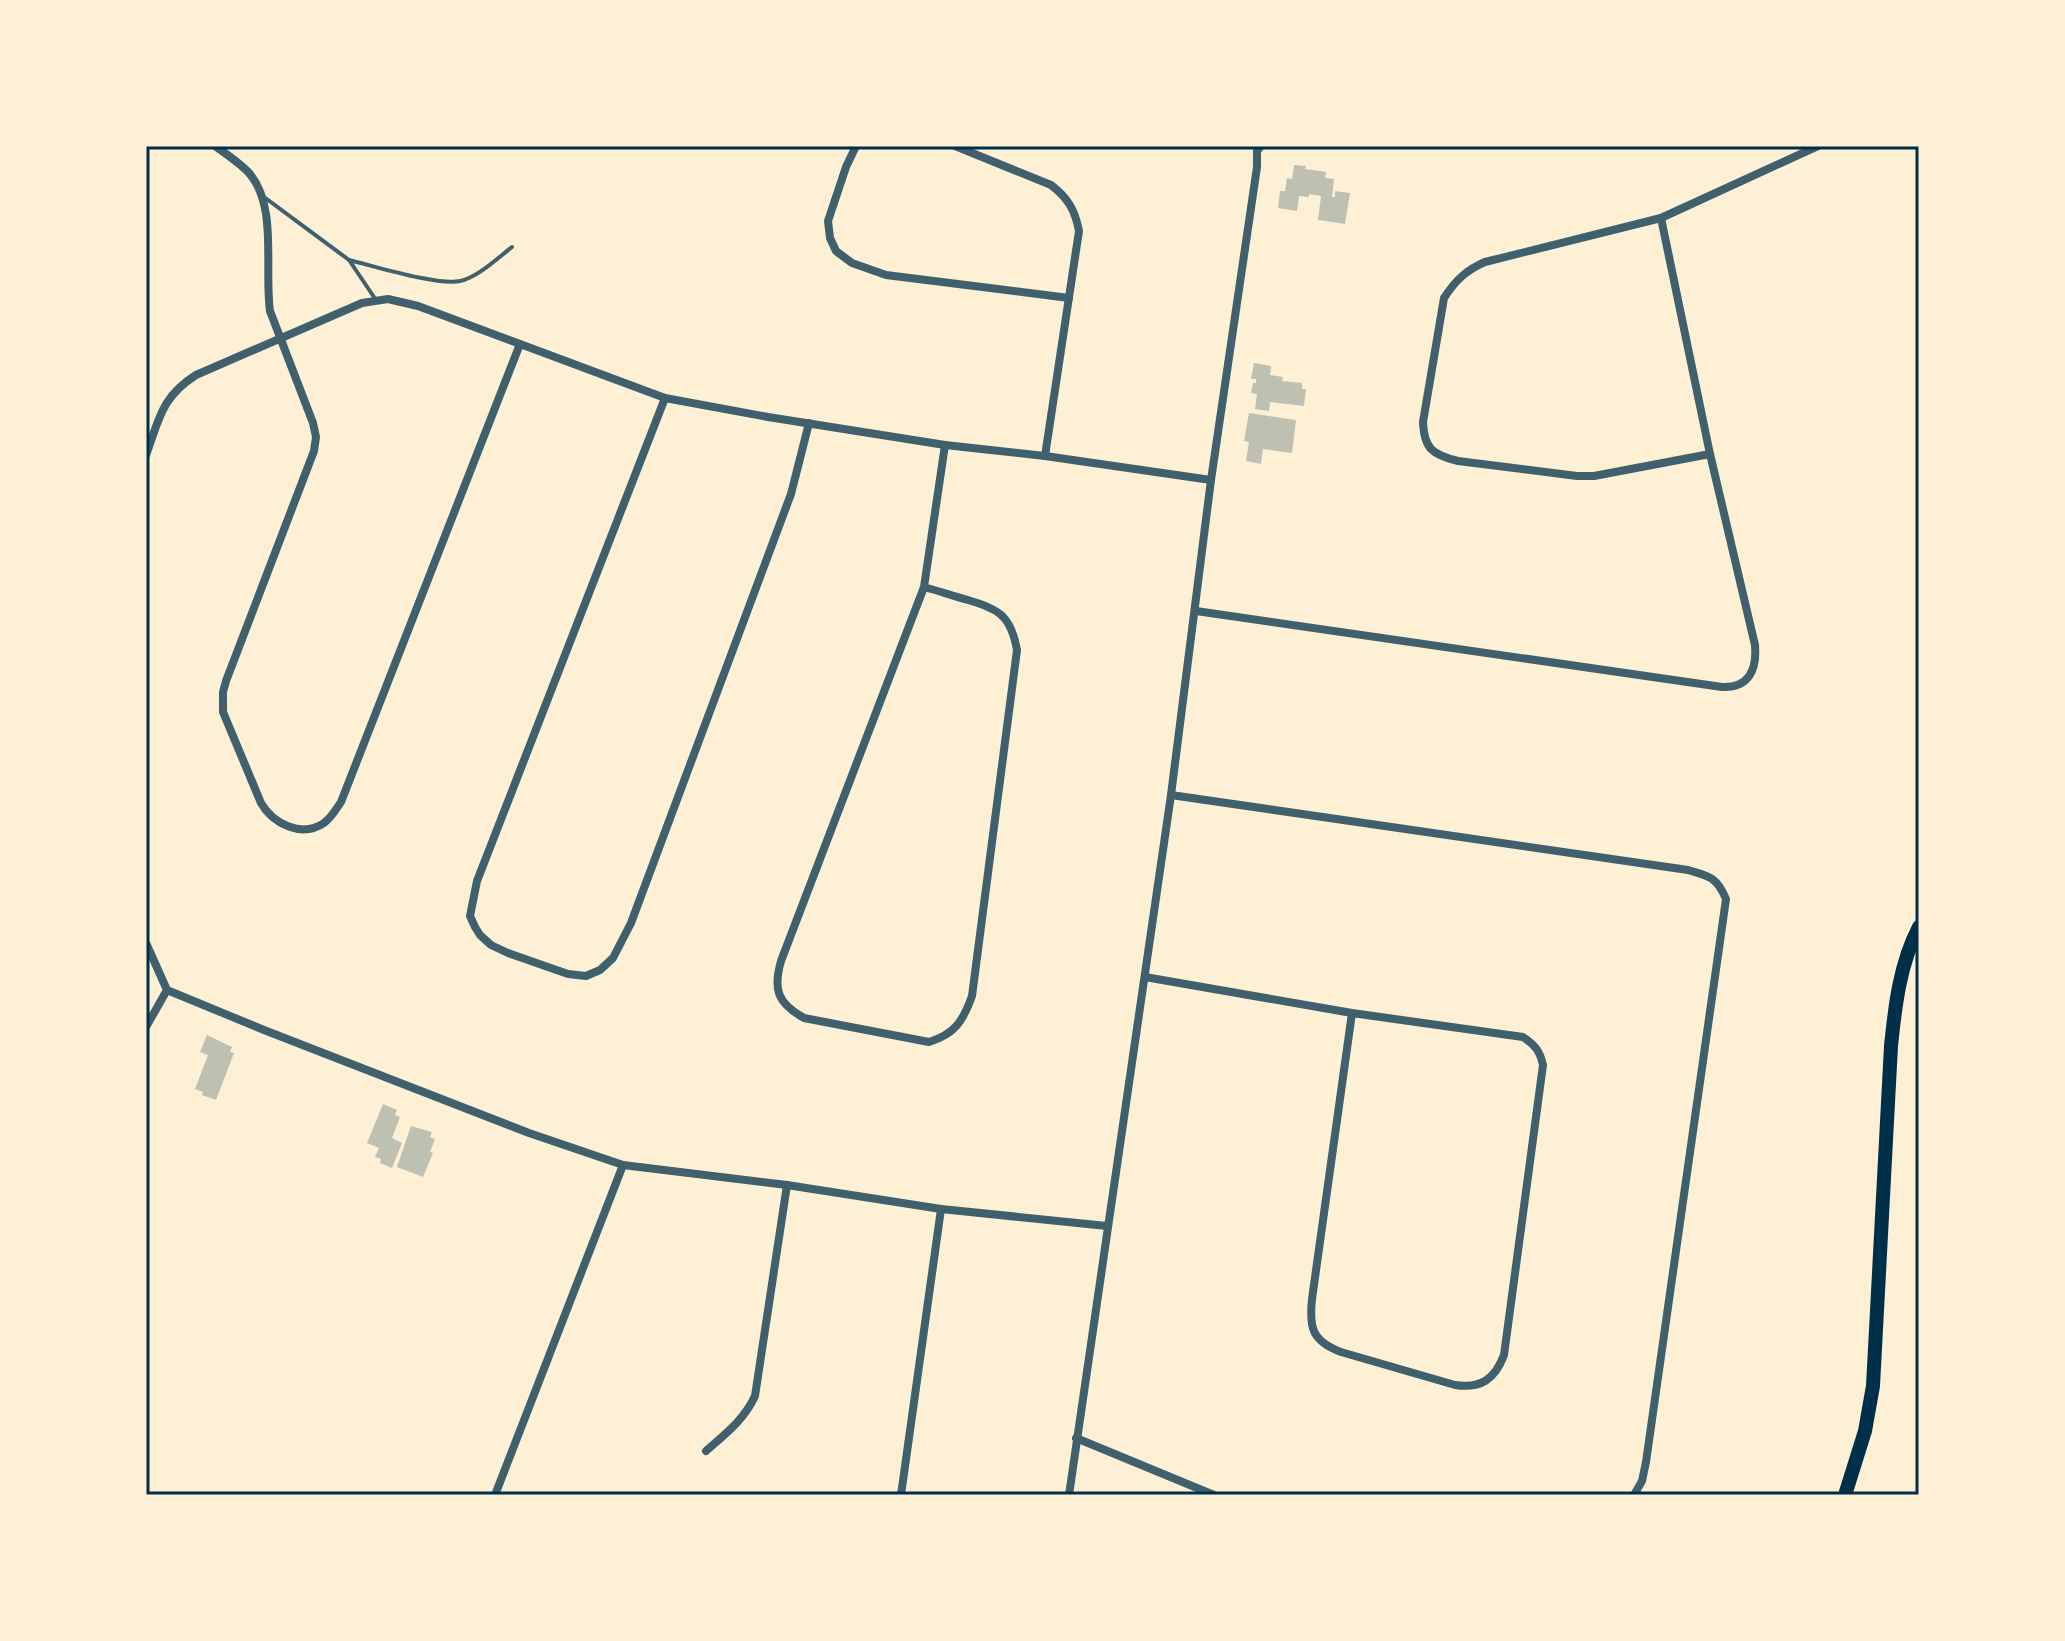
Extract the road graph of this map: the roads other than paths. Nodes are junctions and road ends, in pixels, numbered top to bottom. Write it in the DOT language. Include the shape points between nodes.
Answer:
graph roads {
  1 [pos="215,146"];
  2 [pos="856,146"];
  3 [pos="955,146"];
  4 [pos="1818,146"];
  5 [pos="1258,148"];
  6 [pos="262,196"];
  7 [pos="1661,218"];
  8 [pos="512,247"];
  9 [pos="349,260"];
  10 [pos="1069,298"];
  11 [pos="376,300"];
  12 [pos="281,339"];
  13 [pos="520,344"];
  14 [pos="665,398"];
  15 [pos="809,423"];
  16 [pos="945,445"];
  17 [pos="1710,454"];
  18 [pos="146,455"];
  19 [pos="1045,456"];
  20 [pos="1211,480"];
  21 [pos="924,587"];
  22 [pos="1196,611"];
  23 [pos="1171,795"];
  24 [pos="1919,927"];
  25 [pos="146,943"];
  26 [pos="1145,977"];
  27 [pos="167,990"];
  28 [pos="1352,1013"];
  29 [pos="146,1027"];
  30 [pos="623,1165"];
  31 [pos="787,1185"];
  32 [pos="941,1209"];
  33 [pos="1107,1226"];
  34 [pos="1076,1438"];
  35 [pos="706,1451"];
  36 [pos="495,1495"];
  37 [pos="901,1495"];
  38 [pos="1069,1495"];
  39 [pos="1214,1495"];
  40 [pos="1634,1495"];
  41 [pos="1845,1495"];
  1 -- 6 [label="street" via="249,174"];
  2 -- 10 [label="street" via="828,221 836,251 852,263 886,275"];
  3 -- 10 [label="street" via="1064,195 1079,231"];
  4 -- 7 [label="street"];
  5 -- 20 [label="street"];
  6 -- 9 [label="lane"];
  6 -- 12 [label="street" via="268,215 270,311"];
  7 -- 17 [label="street"];
  7 -- 17 [label="street" via="1485,262 1462,274 1444,298 1440,314 1423,436 1426,445 1445,458 1577,476"];
  8 -- 9 [label="lane" via="461,281"];
  9 -- 11 [label="lane"];
  10 -- 19 [label="street"];
  11 -- 12 [label="street"];
  11 -- 13 [label="street" via="418,306"];
  12 -- 13 [label="street" via="313,423 314,451 222,703 266,812 283,825 304,829 325,822 341,802"];
  12 -- 18 [label="street" via="182,384 165,405"];
  13 -- 14 [label="street"];
  14 -- 15 [label="street"];
  14 -- 15 [label="street" via="472,903 470,916 491,945 568,974 586,976 600,970 613,958 631,923 791,494"];
  15 -- 16 [label="street"];
  16 -- 19 [label="street"];
  16 -- 21 [label="street"];
  17 -- 22 [label="street" via="1755,645 1752,671 1733,688"];
  19 -- 20 [label="street"];
  20 -- 22 [label="street"];
  21 -- 21 [label="street" via="1001,612 1010,623 1017,650 972,996 955,1028 929,1042 804,1018 782,1002 777,978"];
  22 -- 23 [label="street"];
  23 -- 26 [label="street"];
  23 -- 40 [label="street" via="1688,870 1713,878 1721,888 1726,899 1646,1462"];
  24 -- 41 [label="highway" via="1901,981 1891,1046 1873,1386"];
  25 -- 27 [label="street"];
  26 -- 28 [label="street"];
  26 -- 33 [label="street"];
  27 -- 29 [label="street"];
  27 -- 30 [label="street"];
  28 -- 28 [label="street" via="1523,1037 1540,1052 1543,1065 1504,1355 1482,1383 1470,1387 1341,1352 1317,1338 1311,1327"];
  30 -- 31 [label="street"];
  30 -- 36 [label="street"];
  31 -- 32 [label="street"];
  31 -- 35 [label="street" via="755,1396 739,1421"];
  32 -- 33 [label="street"];
  32 -- 37 [label="street"];
  33 -- 34 [label="street"];
  34 -- 38 [label="street"];
  34 -- 39 [label="street"];
}
